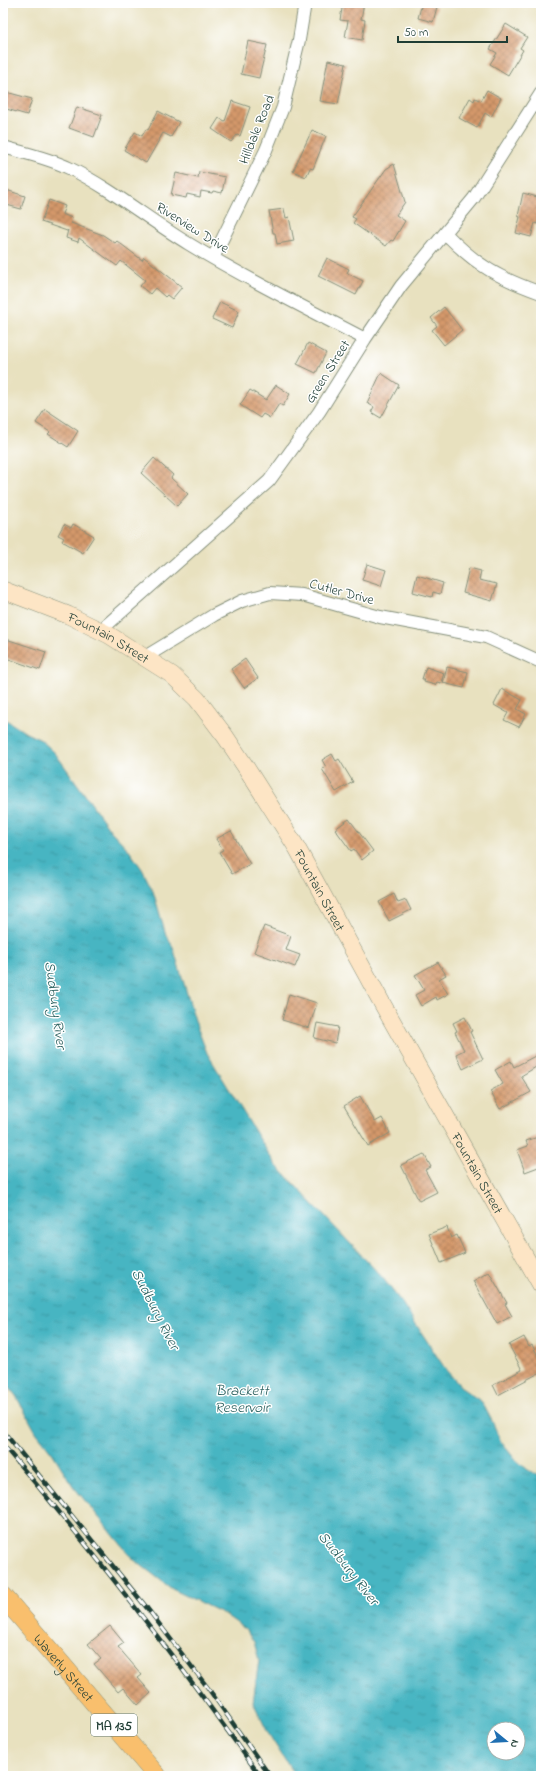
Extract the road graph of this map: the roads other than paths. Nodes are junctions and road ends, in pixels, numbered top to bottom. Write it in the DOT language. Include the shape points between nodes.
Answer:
graph roads {
  1 [pos="305,3"];
  2 [pos="541,93"];
  3 [pos="3,147"];
  4 [pos="446,234"];
  5 [pos="214,258"];
  6 [pos="541,293"];
  7 [pos="365,338"];
  8 [pos="3,590"];
  9 [pos="100,631"];
  10 [pos="145,657"];
  11 [pos="541,662"];
  12 [pos="541,1285"];
  13 [pos="3,1596"];
  14 [pos="157,1776"];
  1 -- 5 [label="street, Hilldale Road" via="283,107 266,150"];
  2 -- 4 [label="street, Green Street" via="491,173"];
  3 -- 5 [label="street, Riverview Drive" via="42,157 68,168"];
  4 -- 6 [label="street" via="463,252 482,266 503,279"];
  4 -- 7 [label="street, Green Street" via="413,270"];
  5 -- 7 [label="street, Riverview Drive" via="243,276"];
  7 -- 9 [label="street, Green Street" via="319,412 269,481"];
  8 -- 9 [label="street, Fountain Street" via="68,615"];
  9 -- 10 [label="street, Fountain Street"];
  10 -- 11 [label="street, Cutler Drive" via="214,615 242,601 270,593 302,595 380,617 486,637"];
  10 -- 12 [label="street, Fountain Street" via="172,676 197,699 225,736 297,848"];
  13 -- 14 [label="main road, Waverly Street / MA 135"];
}
